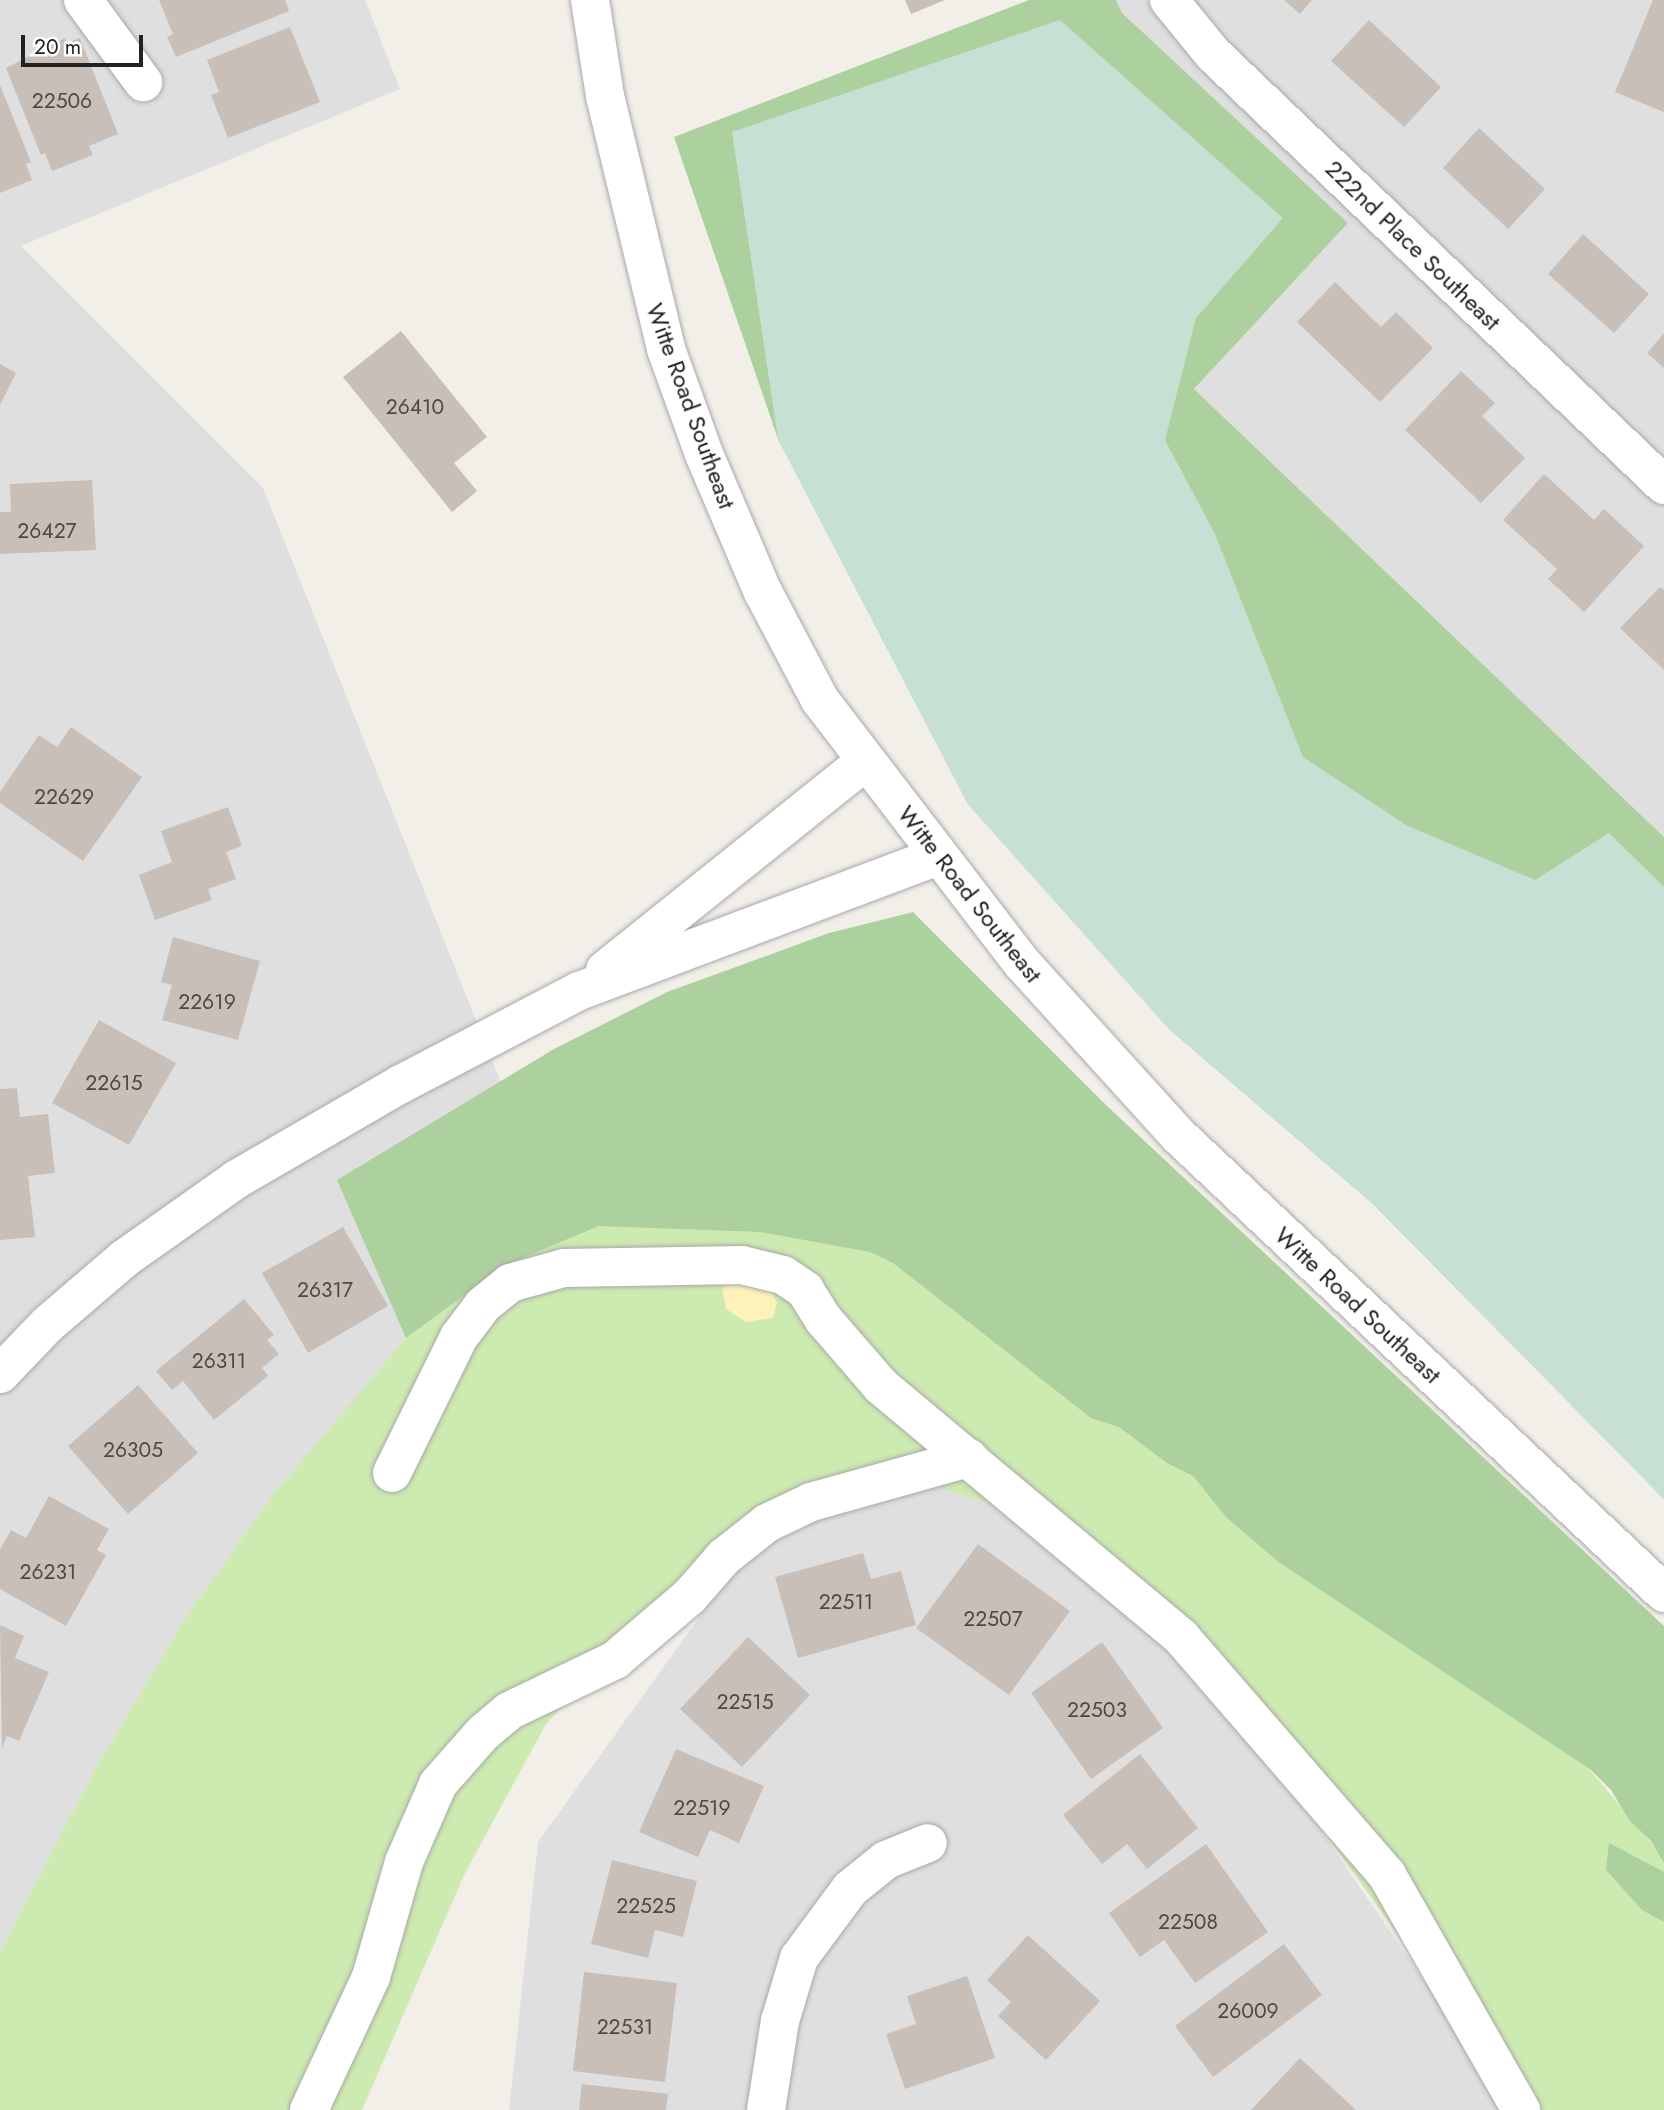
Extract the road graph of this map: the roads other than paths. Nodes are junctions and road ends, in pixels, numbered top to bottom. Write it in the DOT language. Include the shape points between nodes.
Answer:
graph roads {
  1 [pos="83,0"];
  2 [pos="590,0"];
  3 [pos="1169,0"];
  4 [pos="143,82"];
  5 [pos="1664,485"];
  6 [pos="866,761"];
  7 [pos="939,856"];
  8 [pos="579,991"];
  9 [pos="0,1374"];
  10 [pos="969,1458"];
  11 [pos="392,1473"];
  12 [pos="1664,1593"];
  13 [pos="928,1843"];
  14 [pos="309,2110"];
  15 [pos="766,2110"];
  16 [pos="1521,2110"];
  1 -- 4 [label="street"];
  2 -- 6 [label="street, Witte Road Southeast" via="605,96 640,255 666,349 704,454 763,592 820,700"];
  3 -- 5 [label="street, 222nd Place Southeast" via="1213,54"];
  6 -- 7 [label="street, Witte Road Southeast"];
  6 -- 8 [label="street"];
  7 -- 8 [label="street"];
  7 -- 12 [label="street, Witte Road Southeast" via="1022,963 1180,1137"];
  8 -- 9 [label="street" via="401,1084 237,1179 125,1258 48,1324"];
  10 -- 11 [label="street" via="881,1386 806,1290 783,1275 742,1265 564,1268 510,1283 483,1305 459,1337"];
  10 -- 14 [label="street" via="811,1502 767,1523 724,1557 691,1595 615,1660 509,1711 483,1733 438,1784 404,1862 371,1977"];
  10 -- 16 [label="street" via="1181,1637 1378,1865"];
  13 -- 15 [label="street" via="886,1860 850,1889 799,1958 780,2021"];
}
